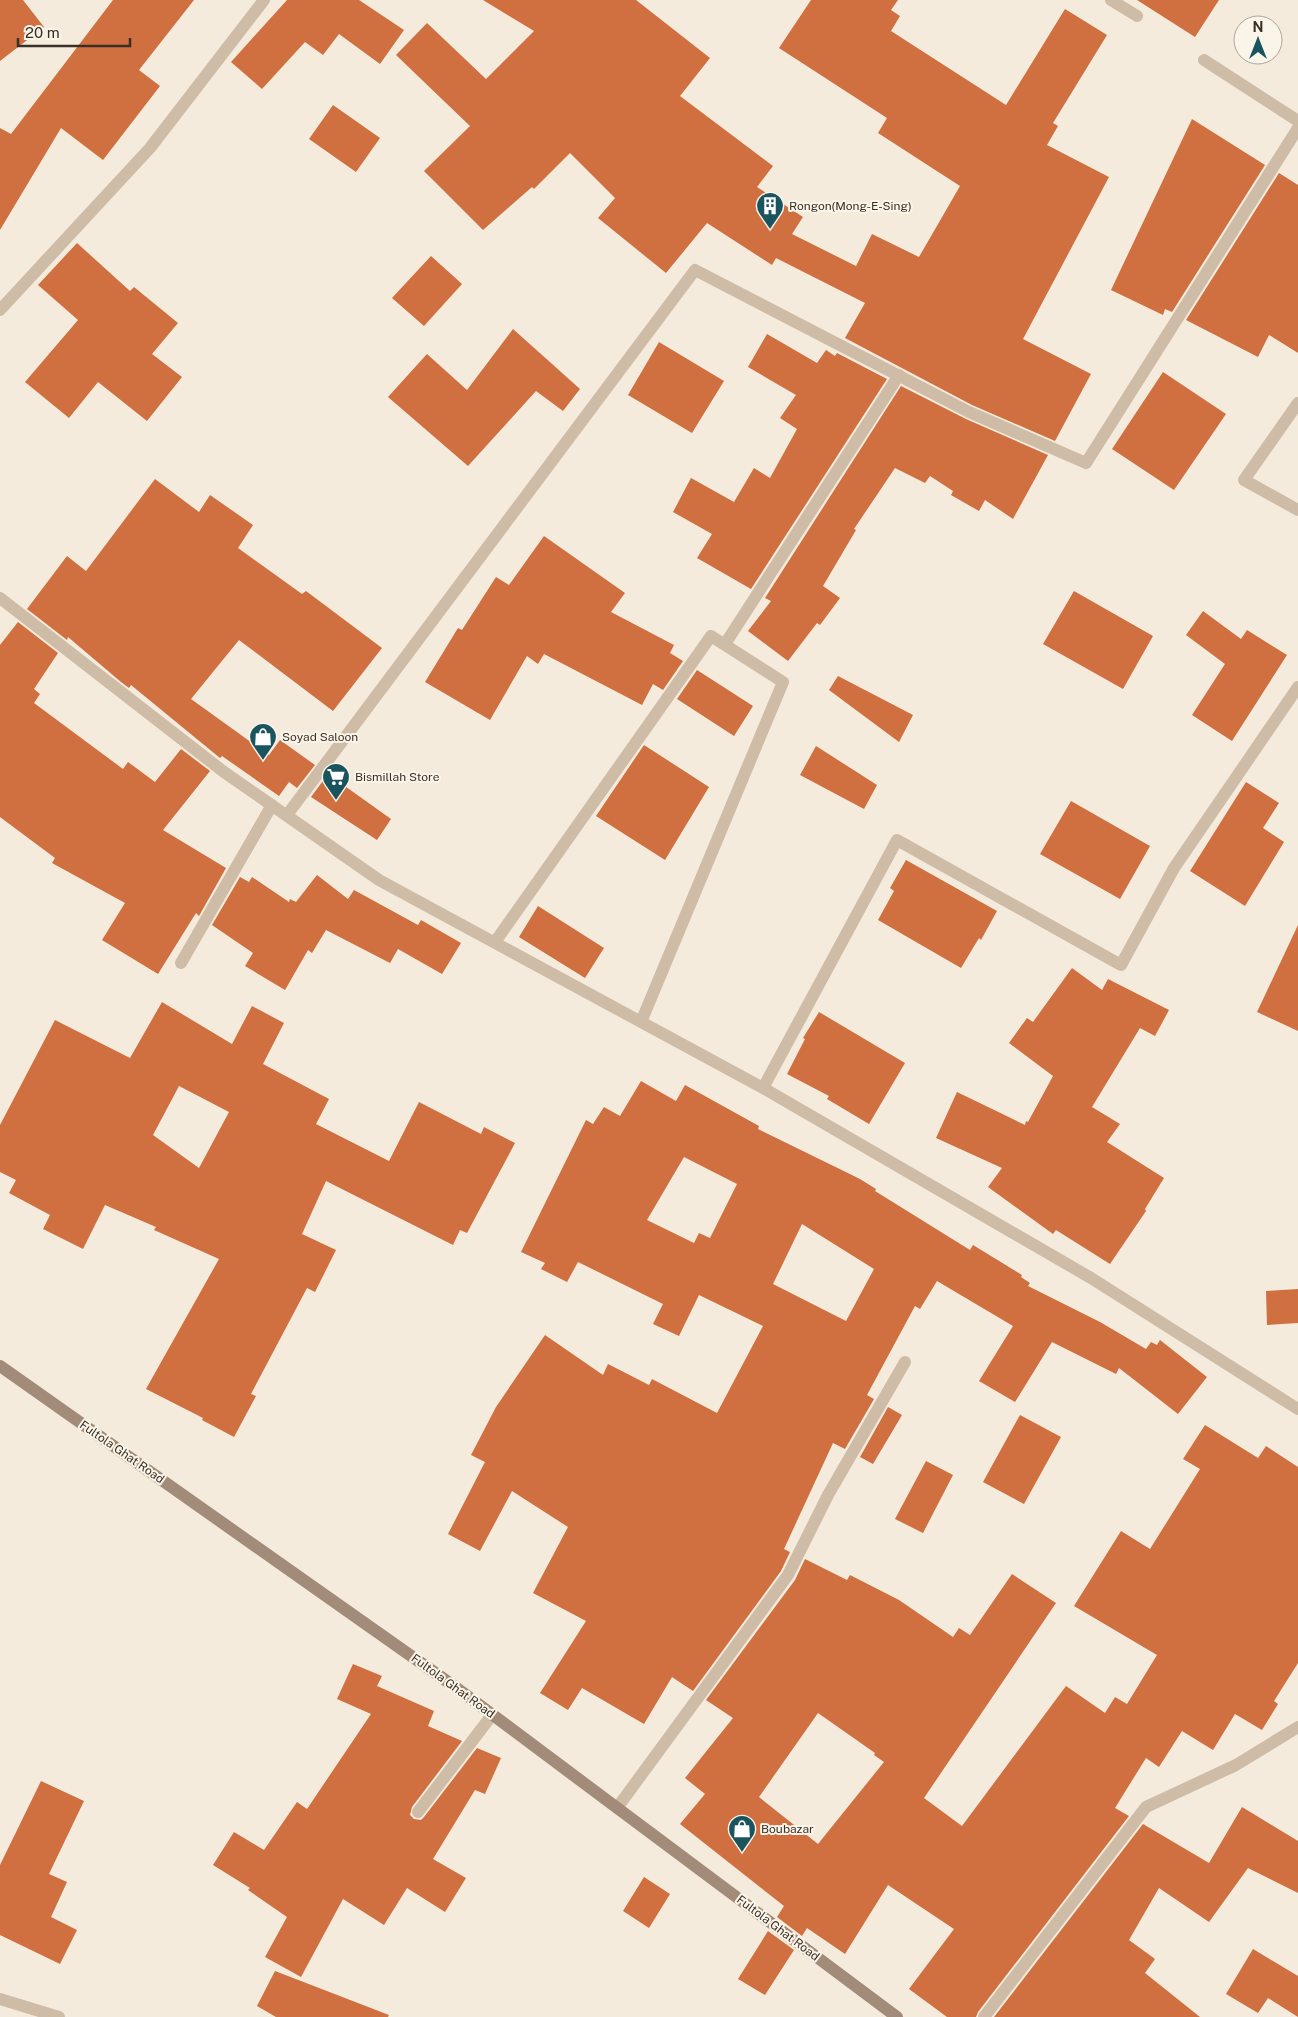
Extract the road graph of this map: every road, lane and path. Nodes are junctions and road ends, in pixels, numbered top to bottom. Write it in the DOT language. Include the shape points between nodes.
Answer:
graph roads {
  1 [pos="264,0"];
  2 [pos="1111,0"];
  3 [pos="1137,16"];
  4 [pos="1204,60"];
  5 [pos="1298,121"];
  6 [pos="1298,128"];
  7 [pos="0,310"];
  8 [pos="899,375"];
  9 [pos="1298,403"];
  10 [pos="1298,510"];
  11 [pos="0,598"];
  12 [pos="725,644"];
  13 [pos="1298,687"];
  14 [pos="272,805"];
  15 [pos="287,815"];
  16 [pos="495,942"];
  17 [pos="181,963"];
  18 [pos="641,1022"];
  19 [pos="764,1088"];
  20 [pos="905,1362"];
  21 [pos="0,1366"];
  22 [pos="1298,1409"];
  23 [pos="492,1715"];
  24 [pos="1298,1727"];
  25 [pos="617,1808"];
  26 [pos="418,1812"];
  27 [pos="0,1999"];
  28 [pos="59,2017"];
  29 [pos="897,2017"];
  30 [pos="984,2017"];
  1 -- 7 [label="street" via="150,148"];
  2 -- 3 [label="street"];
  4 -- 5 [label="street"];
  6 -- 8 [label="street" via="1086,463 969,412"];
  8 -- 12 [label="street"];
  8 -- 15 [label="street" via="695,270"];
  9 -- 10 [label="street" via="1244,480"];
  11 -- 14 [label="street" via="224,772"];
  12 -- 16 [label="street" via="711,636"];
  12 -- 18 [label="street" via="783,682"];
  13 -- 19 [label="street" via="1174,868 1121,964 897,840"];
  14 -- 15 [label="street"];
  14 -- 17 [label="street"];
  15 -- 16 [label="street" via="379,880"];
  16 -- 18 [label="street"];
  18 -- 19 [label="street"];
  19 -- 22 [label="street" via="1091,1278"];
  20 -- 25 [label="street" via="828,1495 788,1575"];
  21 -- 23 [label="street, Fultola Ghat Road"];
  23 -- 25 [label="street, Fultola Ghat Road"];
  23 -- 26 [label="street"];
  24 -- 30 [label="street" via="1236,1765 1146,1807"];
  25 -- 29 [label="street, Fultola Ghat Road"];
  27 -- 28 [label="street"];
}
